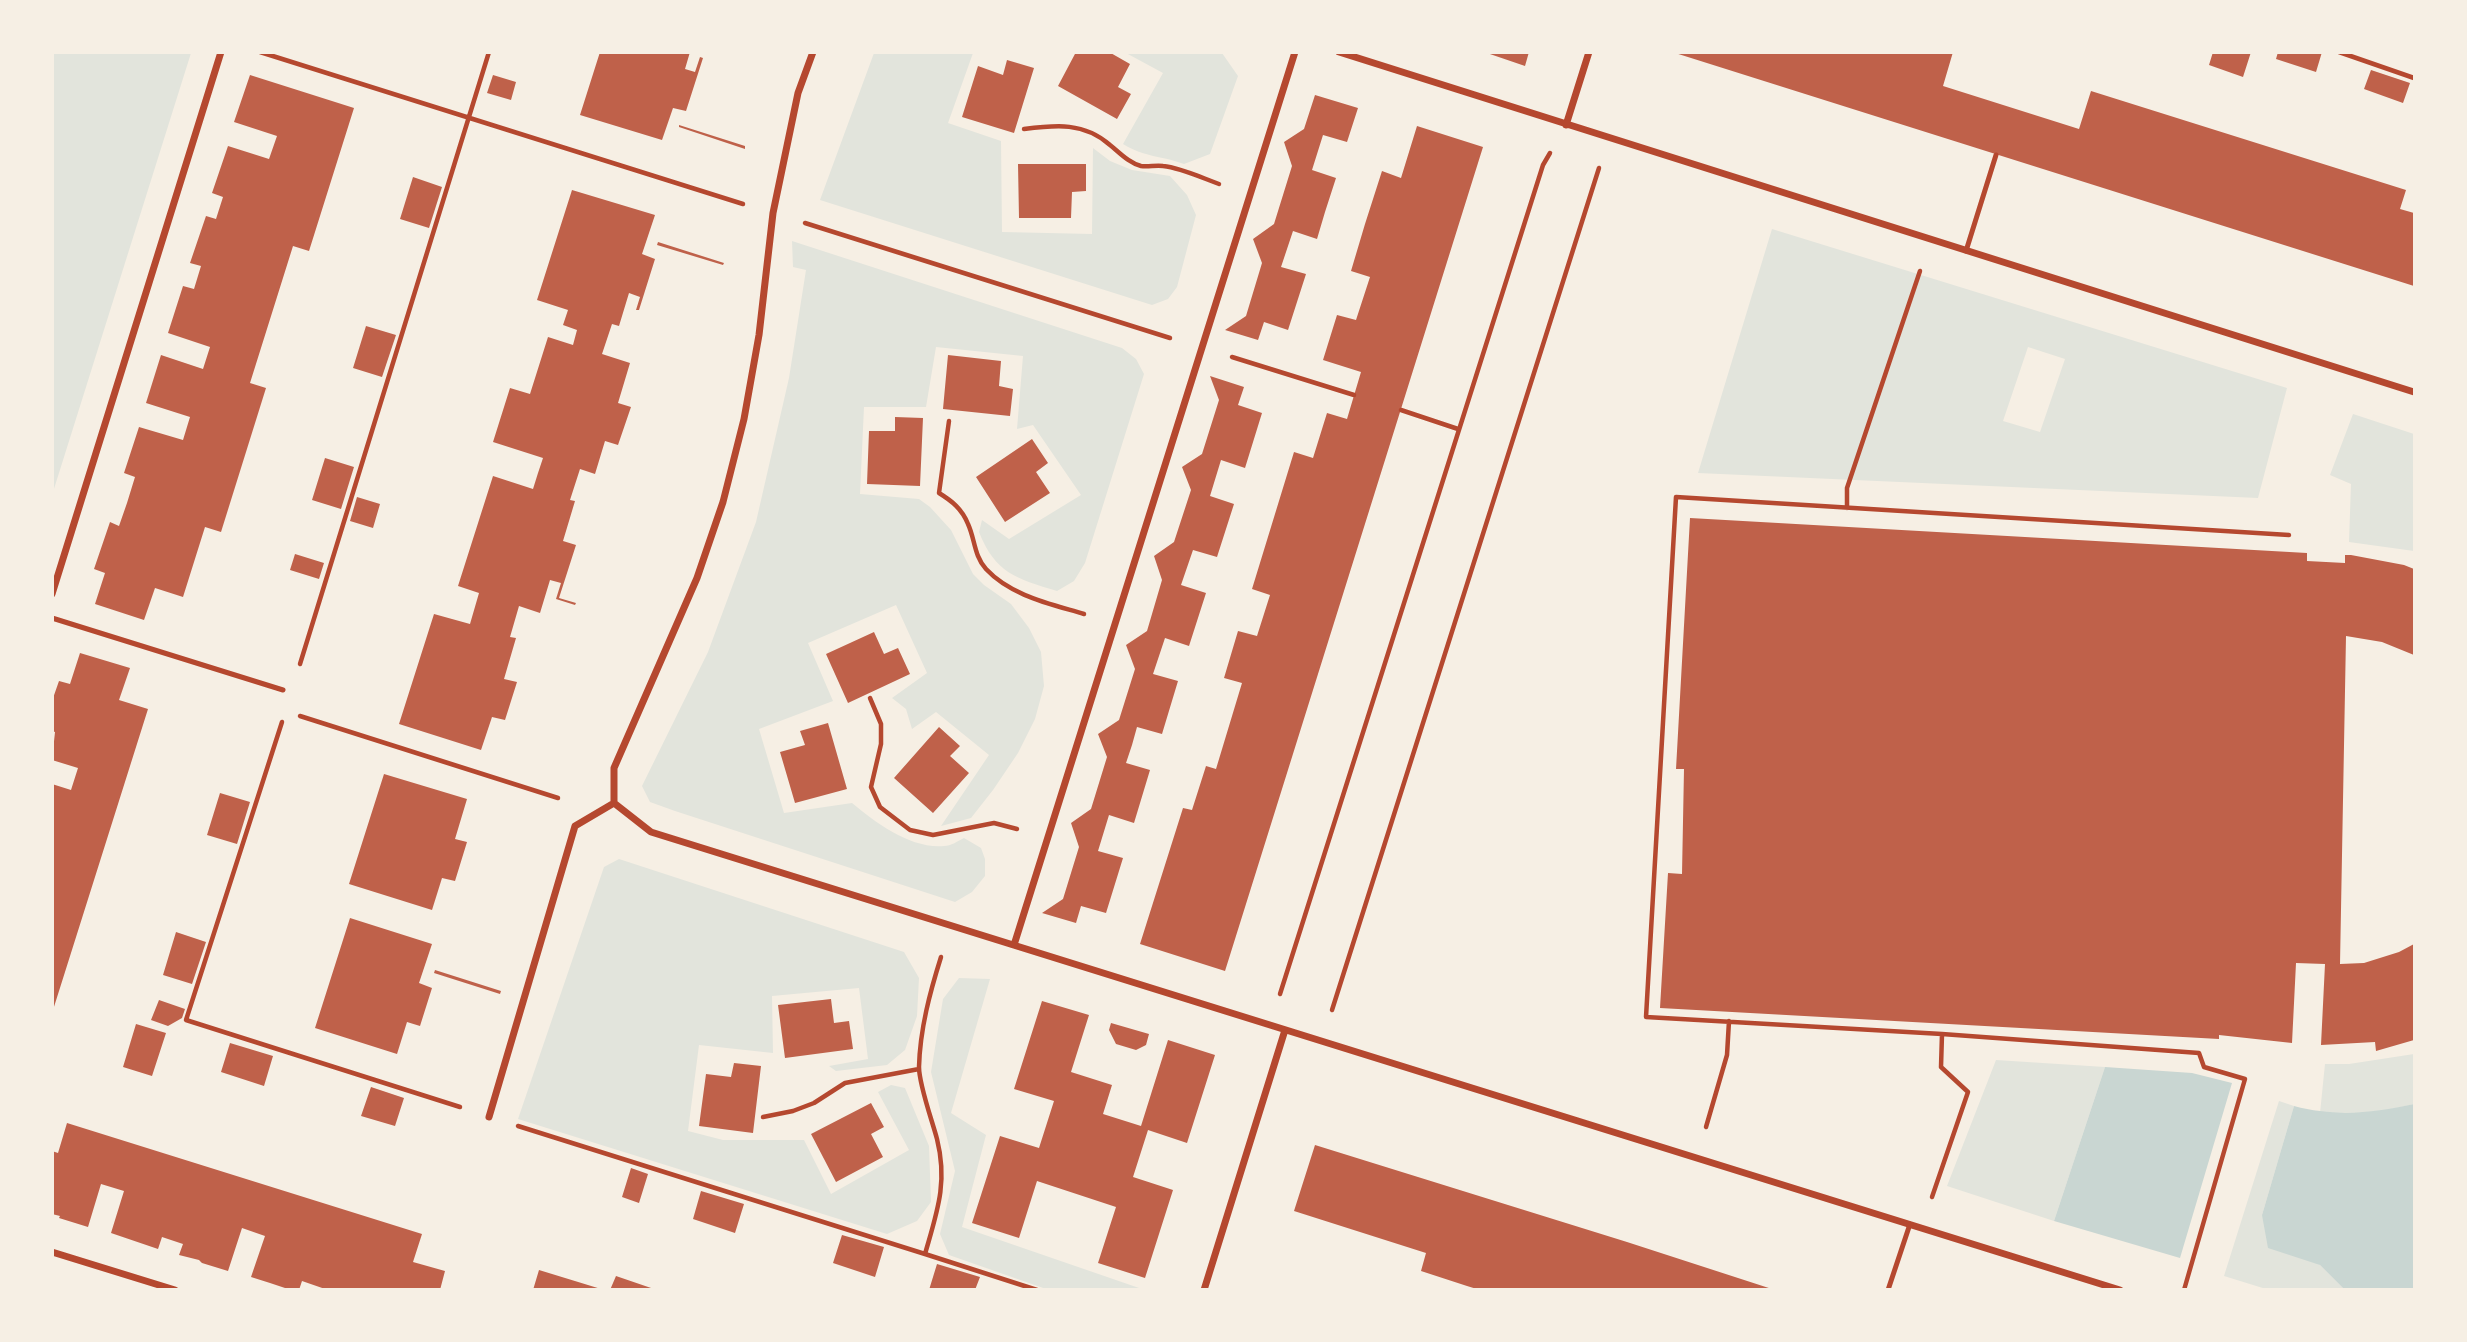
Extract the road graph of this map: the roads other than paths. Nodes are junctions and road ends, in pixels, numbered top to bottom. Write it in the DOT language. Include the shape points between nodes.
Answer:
graph roads {
  1 [pos="221,52"];
  2 [pos="813,52"];
  3 [pos="1295,52"];
  4 [pos="1339,52"];
  5 [pos="1590,52"];
  6 [pos="1566,125"];
  7 [pos="1996,155"];
  8 [pos="1966,251"];
  9 [pos="2414,393"];
  10 [pos="52,594"];
  11 [pos="52,618"];
  12 [pos="283,690"];
  13 [pos="614,803"];
  14 [pos="1014,945"];
  15 [pos="1285,1030"];
  16 [pos="489,1117"];
  17 [pos="1910,1224"];
  18 [pos="52,1252"];
  19 [pos="175,1290"];
  20 [pos="1204,1290"];
  21 [pos="1888,1290"];
  22 [pos="2120,1290"];
  1 -- 10 [label="street"];
  2 -- 13 [label="street" via="798,93 773,213 759,335 723,502 694,587 614,768"];
  3 -- 14 [label="street"];
  4 -- 6 [label="street"];
  5 -- 6 [label="street"];
  6 -- 8 [label="street"];
  7 -- 8 [label="lane"];
  8 -- 9 [label="street"];
  11 -- 12 [label="lane"];
  13 -- 14 [label="street" via="651,832"];
  13 -- 16 [label="street" via="575,827"];
  14 -- 15 [label="street"];
  15 -- 17 [label="street"];
  15 -- 20 [label="street"];
  17 -- 21 [label="lane"];
  17 -- 22 [label="street"];
  18 -- 19 [label="street"];
}
